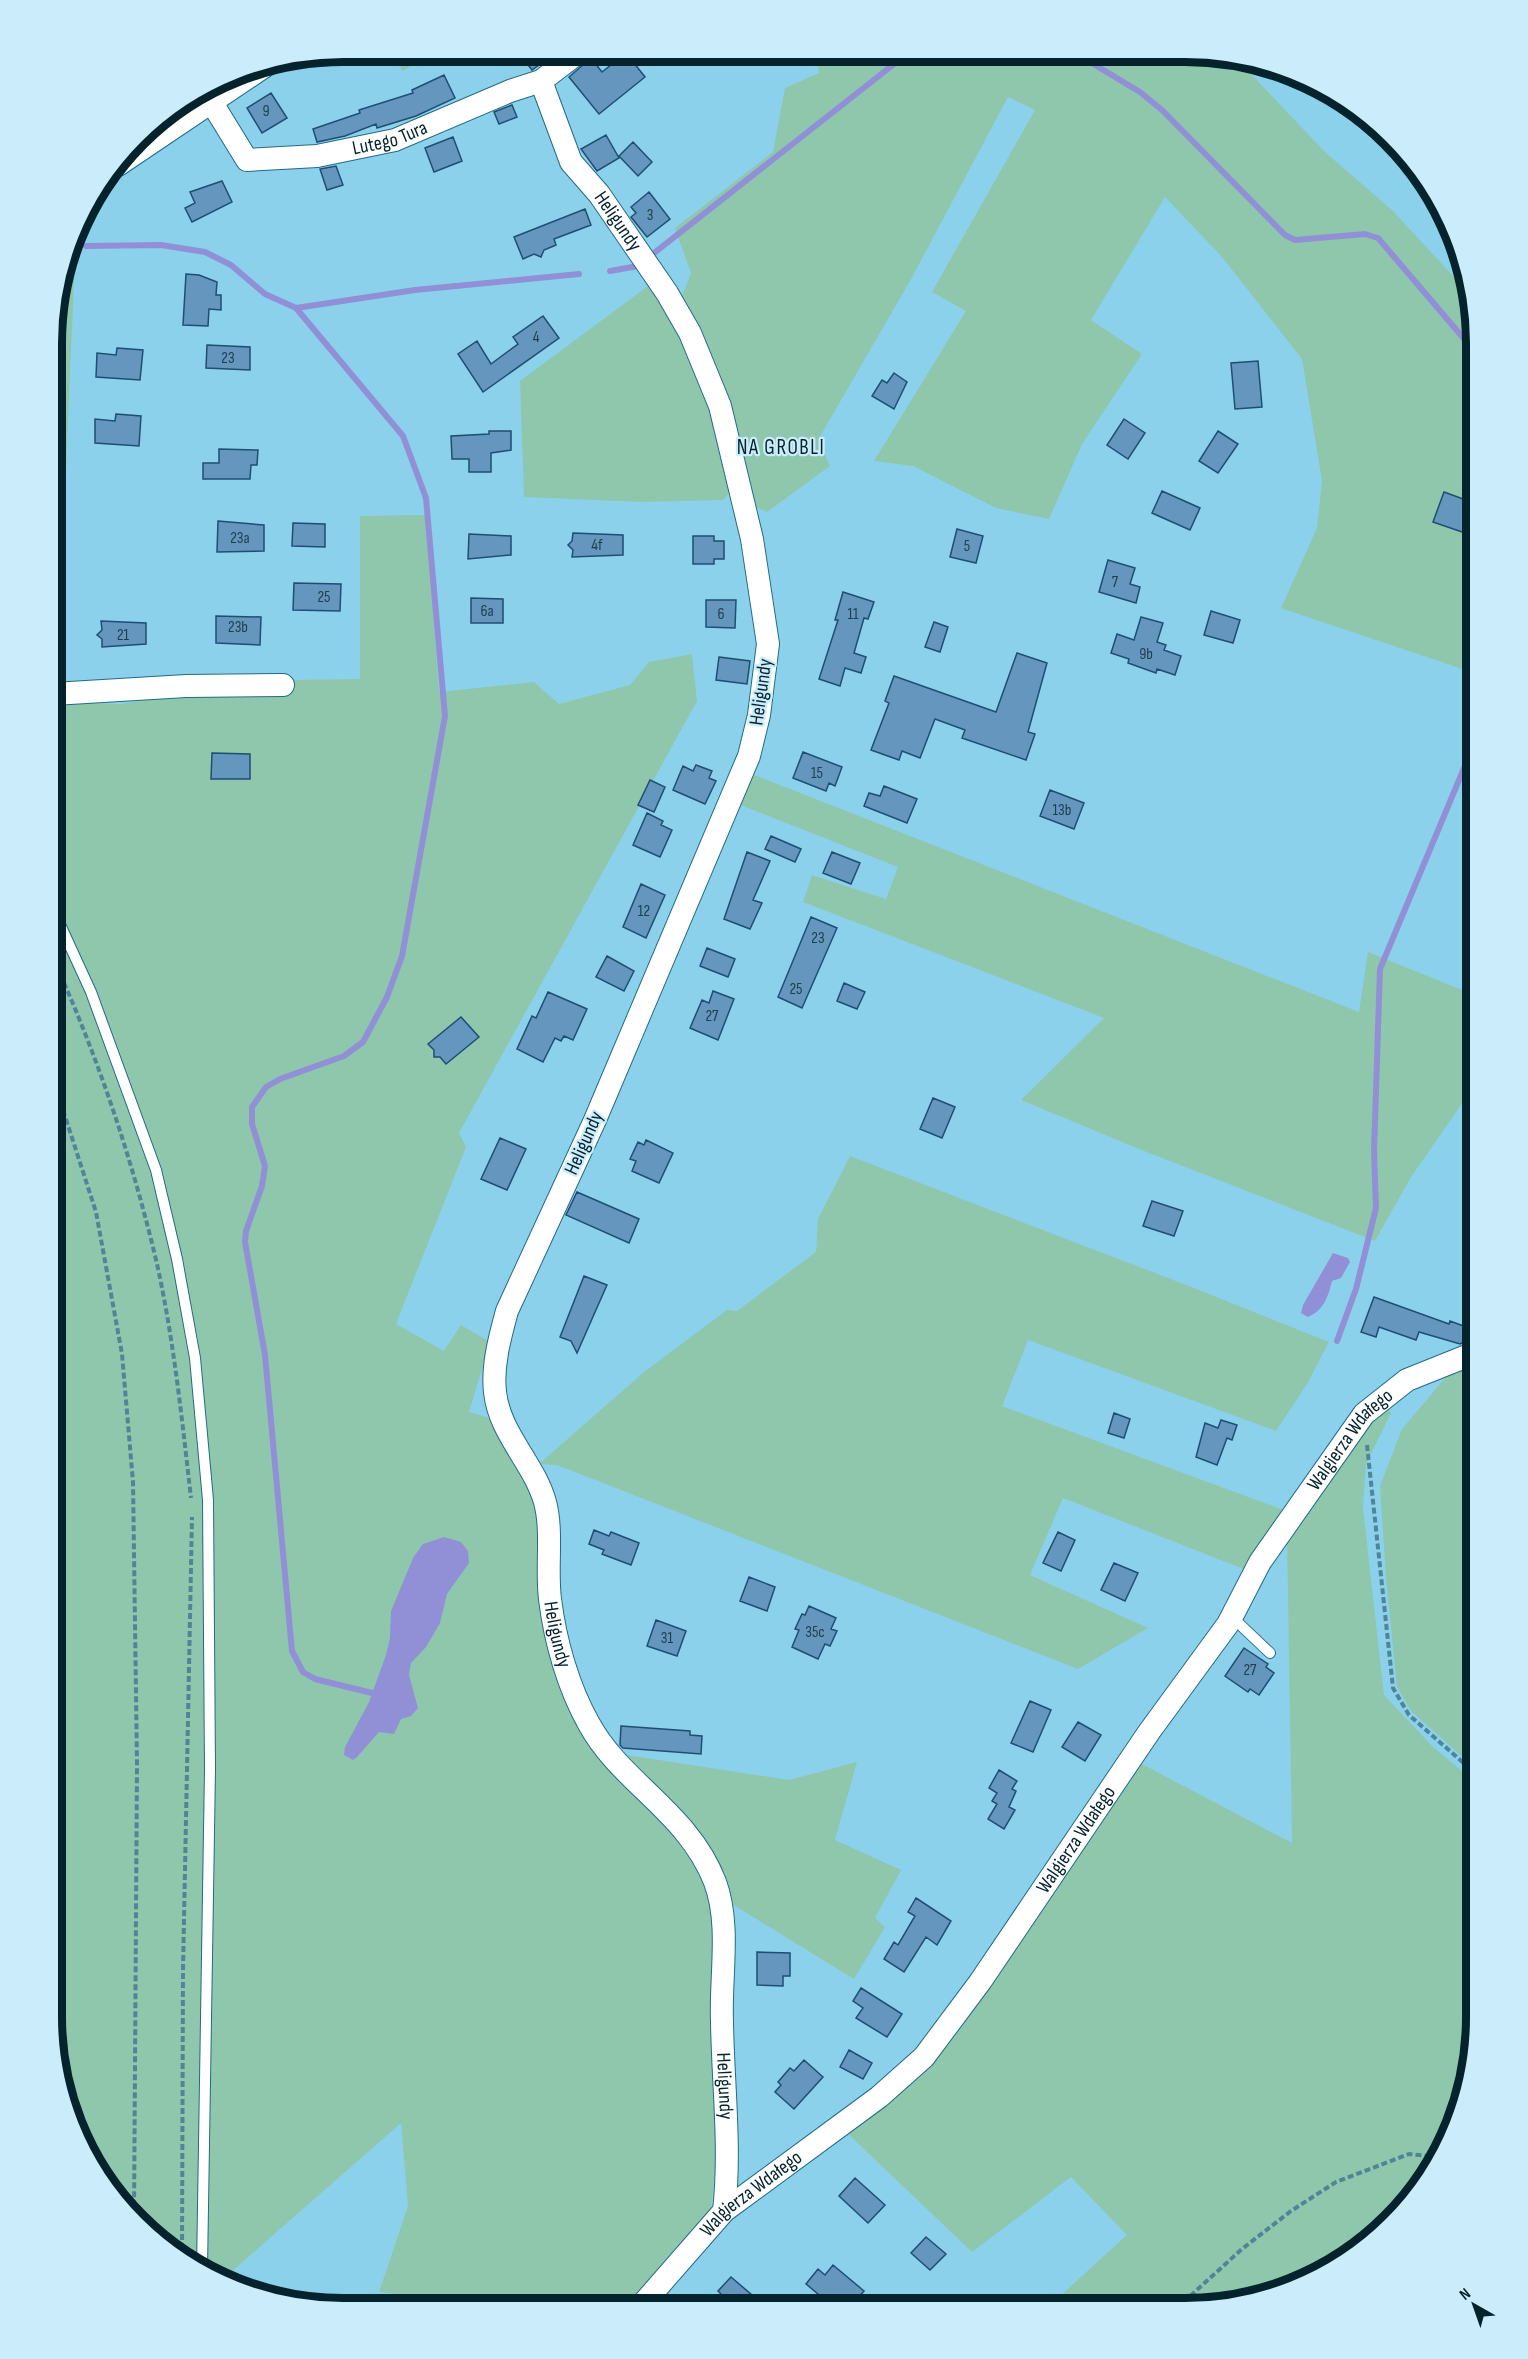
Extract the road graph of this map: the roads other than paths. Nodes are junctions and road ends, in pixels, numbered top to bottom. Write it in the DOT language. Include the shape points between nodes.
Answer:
graph roads {
  1 [pos="566,62"];
  2 [pos="249,77"];
  3 [pos="541,81"];
  4 [pos="212,103"];
  5 [pos="133,155"];
  6 [pos="283,685"];
  7 [pos="62,693"];
  8 [pos="62,929"];
  9 [pos="1466,1356"];
  10 [pos="1232,1617"];
  11 [pos="1270,1653"];
  12 [pos="724,2211"];
  13 [pos="202,2260"];
  14 [pos="649,2298"];
  1 -- 3 [label="street, Lutego Tura"];
  2 -- 4 [label="street"];
  3 -- 4 [label="street, Lutego Tura" via="395,140 317,156 247,160"];
  3 -- 12 [label="street, Heligundy" via="571,162 599,194 668,293 707,372 720,406 746,513 768,644 759,716 749,756 594,1120 507,1311 495,1381 495,1395 504,1421 532,1469 546,1504 550,1599 564,1665 589,1724 620,1764 686,1832 716,1884 723,1937 728,2177"];
  4 -- 5 [label="street"];
  6 -- 7 [label="street"];
  8 -- 13 [label="lane" via="91,992 156,1170 195,1358 208,1500 210,1769"];
  9 -- 10 [label="street, Walgierza Wdałego" via="1407,1380 1364,1414 1260,1562"];
  10 -- 11 [label="lane"];
  10 -- 12 [label="street, Walgierza Wdałego" via="924,2057 879,2097"];
  12 -- 14 [label="street, Walgierza Wdałego"];
}
